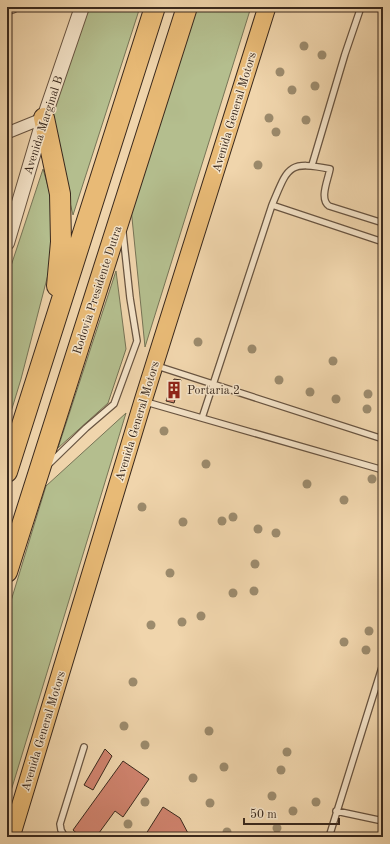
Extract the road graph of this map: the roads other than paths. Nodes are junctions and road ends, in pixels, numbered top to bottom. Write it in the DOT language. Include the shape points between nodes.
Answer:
graph roads {
  1 [pos="13,7"];
  2 [pos="82,7"];
  3 [pos="155,7"];
  4 [pos="187,7"];
  5 [pos="267,7"];
  6 [pos="361,7"];
  7 [pos="7,9"];
  8 [pos="44,118"];
  9 [pos="7,133"];
  10 [pos="312,165"];
  11 [pos="272,205"];
  12 [pos="121,213"];
  13 [pos="383,222"];
  14 [pos="383,242"];
  15 [pos="7,243"];
  16 [pos="53,326"];
  17 [pos="155,365"];
  18 [pos="213,384"];
  19 [pos="143,401"];
  20 [pos="202,418"];
  21 [pos="383,439"];
  22 [pos="383,470"];
  23 [pos="7,472"];
  24 [pos="38,476"];
  25 [pos="7,572"];
  26 [pos="383,664"];
  27 [pos="84,748"];
  28 [pos="336,811"];
  29 [pos="383,821"];
  30 [pos="14,834"];
  31 [pos="65,837"];
  32 [pos="329,837"];
  1 -- 7 [label="street"];
  2 -- 8 [label="street, Avenida Marginal B"];
  3 -- 16 [label="highway"];
  4 -- 12 [label="highway, Rodovia Presidente Dutra"];
  5 -- 17 [label="main road, Avenida General Motors"];
  6 -- 10 [label="lane"];
  8 -- 9 [label="street"];
  8 -- 15 [label="street, Avenida Marginal B"];
  8 -- 16 [label="highway" via="60,194 61,242"];
  10 -- 11 [label="lane" via="297,165 285,175"];
  10 -- 13 [label="lane" via="330,169 324,198 326,203"];
  11 -- 14 [label="lane"];
  11 -- 18 [label="lane"];
  12 -- 24 [label="highway, Rodovia Presidente Dutra"];
  12 -- 24 [label="lane" via="137,340 114,404 58,453"];
  16 -- 23 [label="highway"];
  17 -- 18 [label="lane"];
  17 -- 19 [label="main road, Avenida General Motors"];
  18 -- 20 [label="lane"];
  18 -- 21 [label="lane"];
  19 -- 20 [label="lane"];
  19 -- 30 [label="main road, Avenida General Motors"];
  20 -- 22 [label="lane"];
  24 -- 25 [label="highway, Rodovia Presidente Dutra"];
  26 -- 28 [label="lane"];
  27 -- 31 [label="lane" via="60,824"];
  28 -- 29 [label="lane"];
  28 -- 32 [label="lane"];
}
